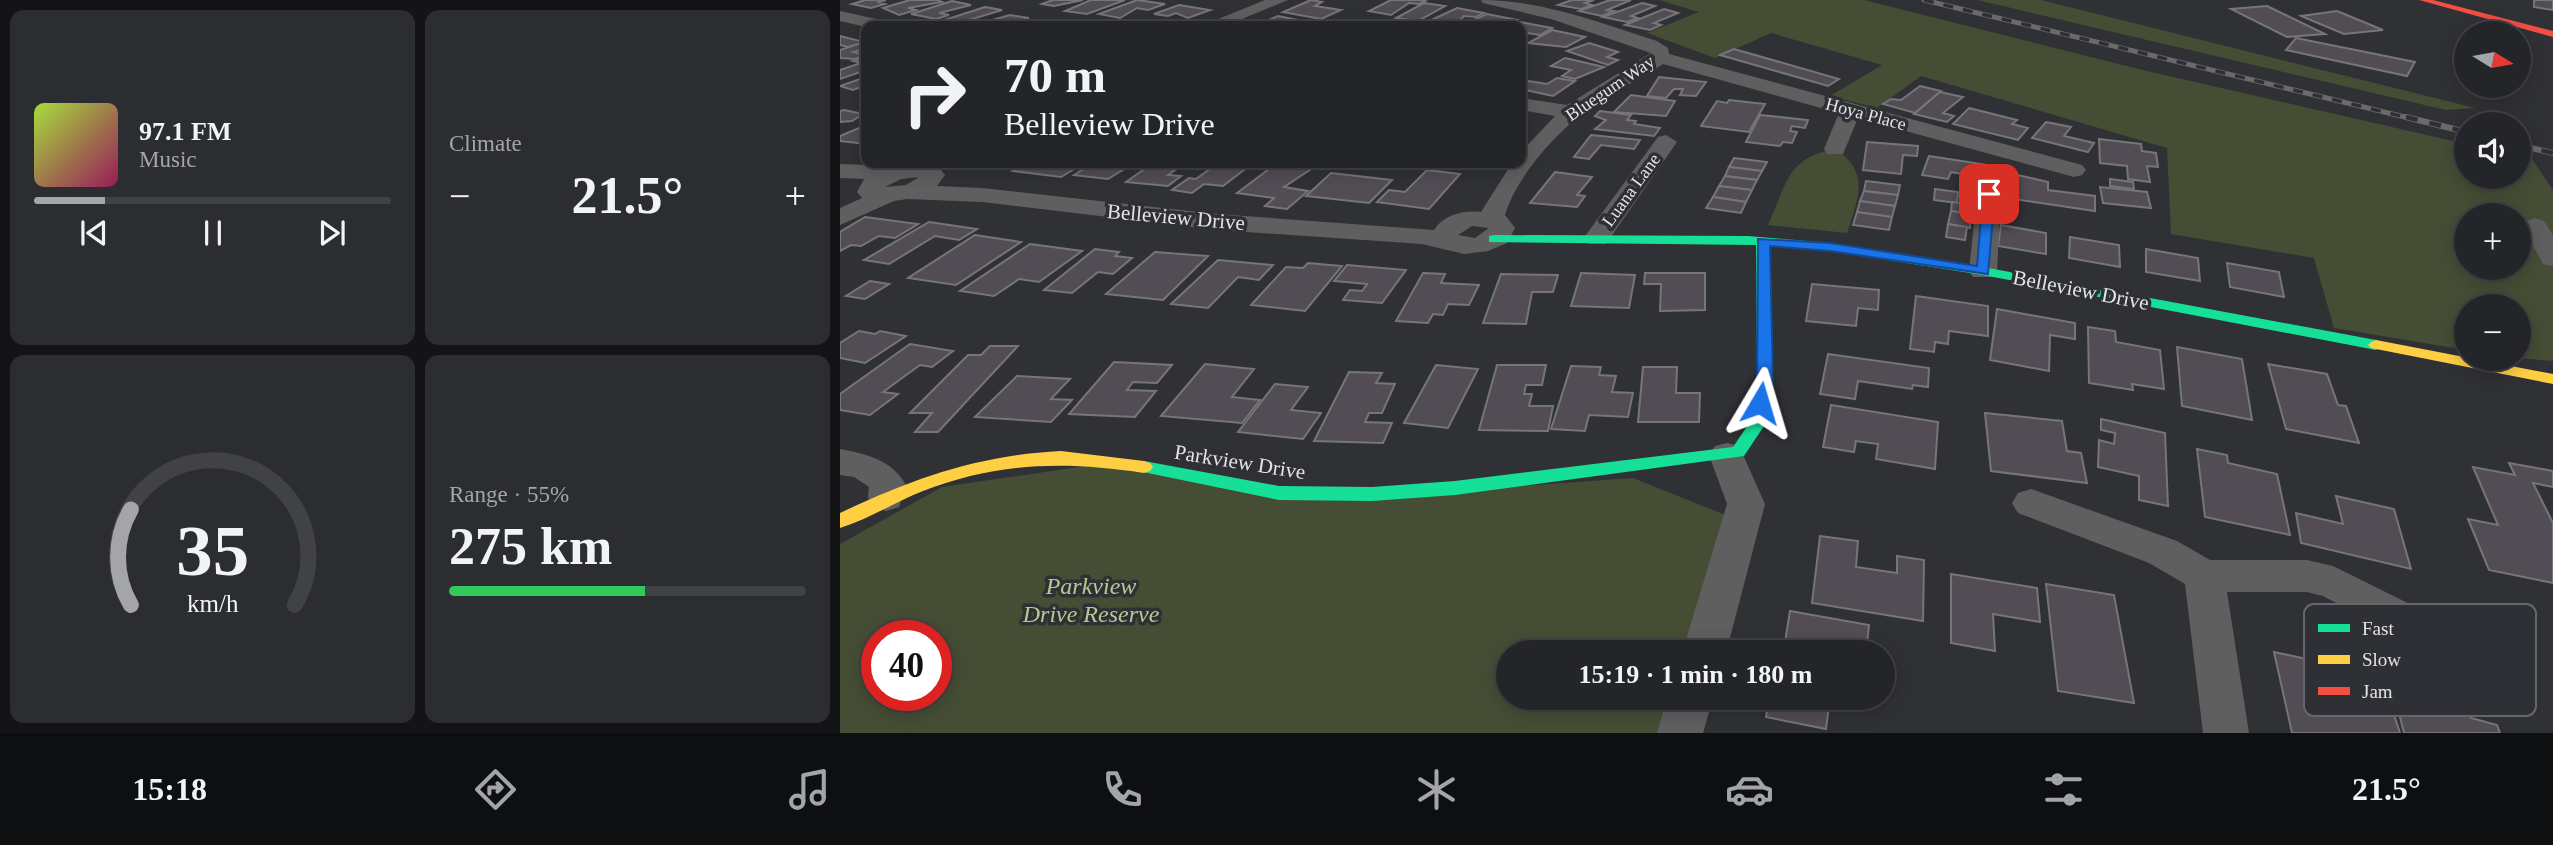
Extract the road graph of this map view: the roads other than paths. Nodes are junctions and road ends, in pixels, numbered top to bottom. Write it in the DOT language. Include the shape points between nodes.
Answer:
graph roads {
  1 [pos="1231,0"];
  2 [pos="1489,0"];
  3 [pos="2423,0"];
  4 [pos="2463,0"];
  5 [pos="1272,3"];
  6 [pos="840,16"];
  7 [pos="862,21"];
  8 [pos="1223,21"];
  9 [pos="2553,25"];
  10 [pos="2553,34"];
  11 [pos="1659,55"];
  12 [pos="1526,105"];
  13 [pos="1851,110"];
  14 [pos="1572,111"];
  15 [pos="1666,142"];
  16 [pos="1835,149"];
  17 [pos="1526,164"];
  18 [pos="1522,168"];
  19 [pos="2074,170"];
  20 [pos="840,172"];
  21 [pos="907,178"];
  22 [pos="1989,194"];
  23 [pos="840,215"];
  24 [pos="2535,226"];
  25 [pos="1476,228"];
  26 [pos="1551,237"];
  27 [pos="1597,237"];
  28 [pos="1763,241"];
  29 [pos="2553,258"];
  30 [pos="1983,271"];
  31 [pos="2454,360"];
  32 [pos="2531,370"];
  33 [pos="2513,371"];
  34 [pos="2553,372"];
  35 [pos="2553,379"];
  36 [pos="1727,455"];
  37 [pos="840,462"];
  38 [pos="886,497"];
  39 [pos="2031,503"];
  40 [pos="840,521"];
  41 [pos="2204,576"];
  42 [pos="2373,604"];
  43 [pos="1708,640"];
  44 [pos="1687,710"];
  45 [pos="1680,733"];
  46 [pos="2226,733"];
  1 -- 5 [label="street"];
  2 -- 11 [label="street, Hoya Place" via="1651,45"];
  3 -- 10 [label="street"];
  4 -- 9 [label="street"];
  5 -- 8 [label="street"];
  6 -- 7 [label="street"];
  11 -- 13 [label="street, Hoya Place"];
  11 -- 14 [label="street, Bluegum Way"];
  12 -- 14 [label="street"];
  13 -- 16 [label="street"];
  13 -- 19 [label="street, Hoya Place"];
  14 -- 17 [label="street, Bluegum Way"];
  15 -- 27 [label="street, Luana Lane"];
  18 -- 25 [label="street, Bluegum Way"];
  20 -- 21 [label="street, Belleview Drive"];
  21 -- 23 [label="street"];
  21 -- 25 [label="street, Belleview Drive" via="983,195 1114,212 1370,233"];
  22 -- 30 [label="street"];
  24 -- 29 [label="street"];
  25 -- 26 [label="street, Belleview Drive"];
  26 -- 27 [label="street, Belleview Drive"];
  27 -- 28 [label="street, Belleview Drive"];
  28 -- 30 [label="street, Belleview Drive"];
  28 -- 36 [label="street" via="1765,380 1756,426 1738,452"];
  30 -- 31 [label="street, Belleview Drive"];
  32 -- 34 [label="street, Belleview Drive"];
  33 -- 35 [label="street, Belleview Drive"];
  36 -- 38 [label="street, Parkview Drive" via="1368,497 1282,494 1100,458 1030,457 962,470"];
  36 -- 43 [label="street" via="1746,504"];
  37 -- 38 [label="street" via="883,477 888,485"];
  38 -- 40 [label="street, Parkview Drive"];
  39 -- 41 [label="street" via="2163,552"];
  41 -- 42 [label="street" via="2307,576 2333,582"];
  41 -- 46 [label="street"];
  44 -- 45 [label="street"];
}
